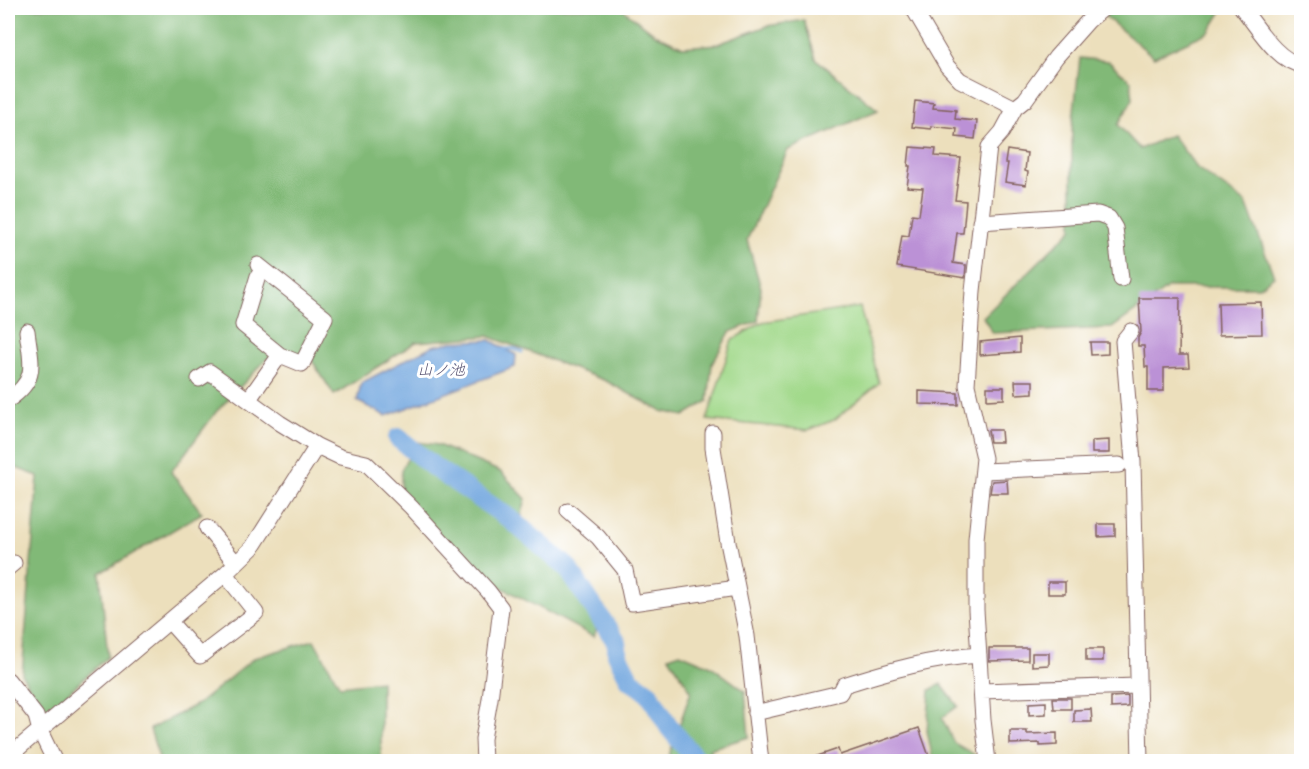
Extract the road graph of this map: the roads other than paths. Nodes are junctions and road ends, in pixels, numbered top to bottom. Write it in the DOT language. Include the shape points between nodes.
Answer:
graph roads {
  1 [pos="913,8"];
  2 [pos="1104,8"];
  3 [pos="1242,8"];
  4 [pos="1302,65"];
  5 [pos="1015,108"];
  6 [pos="980,222"];
  7 [pos="1121,279"];
  8 [pos="27,331"];
  9 [pos="1131,331"];
  10 [pos="280,355"];
  11 [pos="199,379"];
  12 [pos="249,399"];
  13 [pos="8,400"];
  14 [pos="713,433"];
  15 [pos="317,446"];
  16 [pos="1119,465"];
  17 [pos="983,471"];
  18 [pos="568,511"];
  19 [pos="207,528"];
  20 [pos="230,568"];
  21 [pos="737,588"];
  22 [pos="170,621"];
  23 [pos="979,655"];
  24 [pos="8,680"];
  25 [pos="1137,686"];
  26 [pos="982,691"];
  27 [pos="755,713"];
  28 [pos="40,731"];
  29 [pos="8,757"];
  30 [pos="55,762"];
  31 [pos="484,762"];
  32 [pos="761,762"];
  33 [pos="988,762"];
  34 [pos="1140,762"];
  1 -- 5 [label="street" via="947,66 960,80"];
  2 -- 5 [label="street" via="1088,21"];
  3 -- 4 [label="street" via="1282,57"];
  5 -- 6 [label="street" via="989,147"];
  6 -- 7 [label="street" via="1098,214 1109,218"];
  6 -- 17 [label="street" via="967,385 984,458"];
  8 -- 13 [label="street" via="29,380"];
  9 -- 25 [label="street" via="1123,341 1133,462"];
  10 -- 10 [label="street" via="243,325 262,268 325,318 302,364"];
  10 -- 12 [label="street"];
  11 -- 12 [label="street" via="210,372"];
  12 -- 15 [label="street"];
  14 -- 21 [label="street"];
  15 -- 20 [label="street" via="252,548"];
  15 -- 31 [label="street" via="366,463 377,472 501,608 483,740"];
  16 -- 17 [label="street"];
  17 -- 23 [label="street" via="976,539"];
  18 -- 21 [label="street" via="598,537 625,570 632,603"];
  19 -- 20 [label="street"];
  20 -- 22 [label="street"];
  20 -- 22 [label="street" via="256,613 200,656"];
  21 -- 27 [label="street" via="747,636"];
  22 -- 28 [label="street"];
  23 -- 26 [label="street"];
  23 -- 27 [label="street" via="877,675 844,685 840,693"];
  24 -- 28 [label="street" via="36,716"];
  25 -- 26 [label="street"];
  25 -- 34 [label="street"];
  26 -- 33 [label="street"];
  27 -- 32 [label="street"];
  28 -- 29 [label="street"];
  28 -- 30 [label="street"];
}
